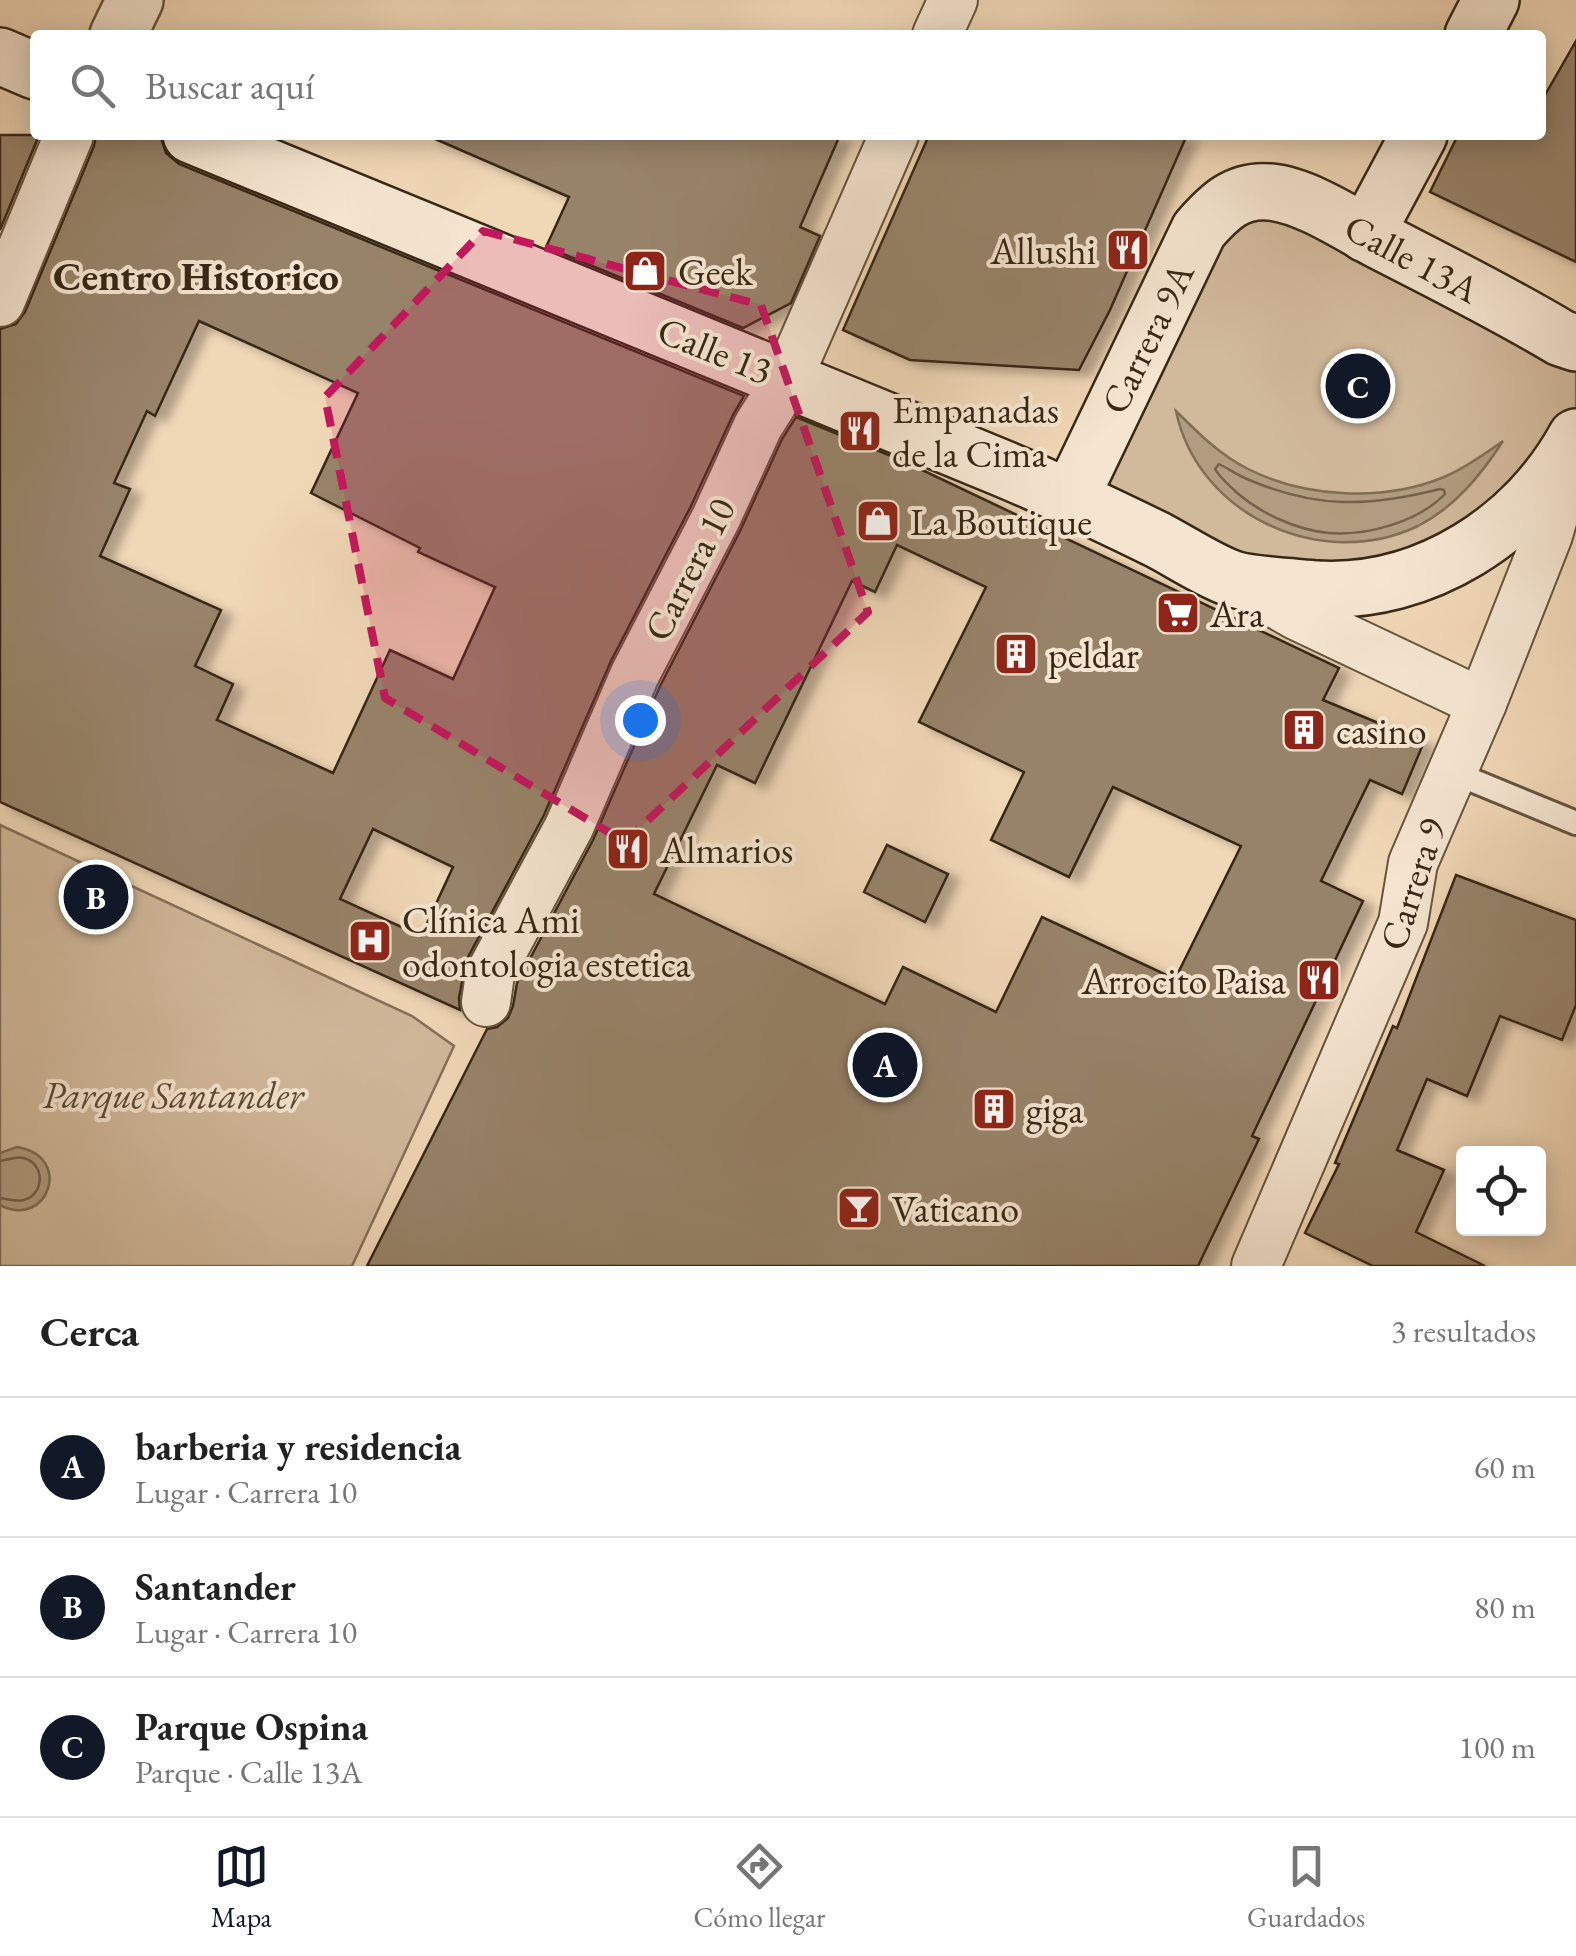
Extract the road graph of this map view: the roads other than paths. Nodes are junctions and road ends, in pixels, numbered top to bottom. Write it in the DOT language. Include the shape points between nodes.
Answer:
graph roads {
  1 [pos="135,0"];
  2 [pos="953,0"];
  3 [pos="1492,0"];
  4 [pos="120,30"];
  5 [pos="939,30"];
  6 [pos="1476,30"];
  7 [pos="0,56"];
  8 [pos="30,68"];
  9 [pos="67,140"];
  10 [pos="203,140"];
  11 [pos="892,140"];
  12 [pos="1416,140"];
  13 [pos="1241,194"];
  14 [pos="1366,234"];
  15 [pos="0,302"];
  16 [pos="1576,343"];
  17 [pos="786,380"];
  18 [pos="1576,439"];
  19 [pos="1072,497"];
  20 [pos="1234,579"];
  21 [pos="1482,703"];
  22 [pos="1452,772"];
  23 [pos="1576,823"];
  24 [pos="486,1002"];
  25 [pos="1256,1266"];
  1 -- 4 [label="main road"];
  2 -- 5 [label="street"];
  3 -- 6 [label="main road"];
  7 -- 8 [label="main road"];
  9 -- 15 [label="street"];
  10 -- 17 [label="main road, Calle 13"];
  11 -- 17 [label="street, Carrera 10"];
  12 -- 14 [label="main road"];
  13 -- 14 [label="main road, Calle 13A" via="1271,192 1298,200"];
  13 -- 19 [label="main road, Carrera 9A" via="1199,230"];
  14 -- 16 [label="main road, Calle 13A"];
  17 -- 19 [label="main road, Calle 13"];
  17 -- 24 [label="street, Carrera 10" via="635,674 569,827 490,974"];
  18 -- 20 [label="main road, Calle 13" via="1542,488 1501,529 1434,567 1398,580 1321,589"];
  18 -- 21 [label="street, Carrera 9" via="1548,536"];
  19 -- 20 [label="main road, Calle 13"];
  20 -- 21 [label="street, Calle 13"];
  21 -- 22 [label="street, Carrera 9"];
  22 -- 23 [label="lane"];
  22 -- 25 [label="street, Carrera 9" via="1413,863 1404,922"];
}
